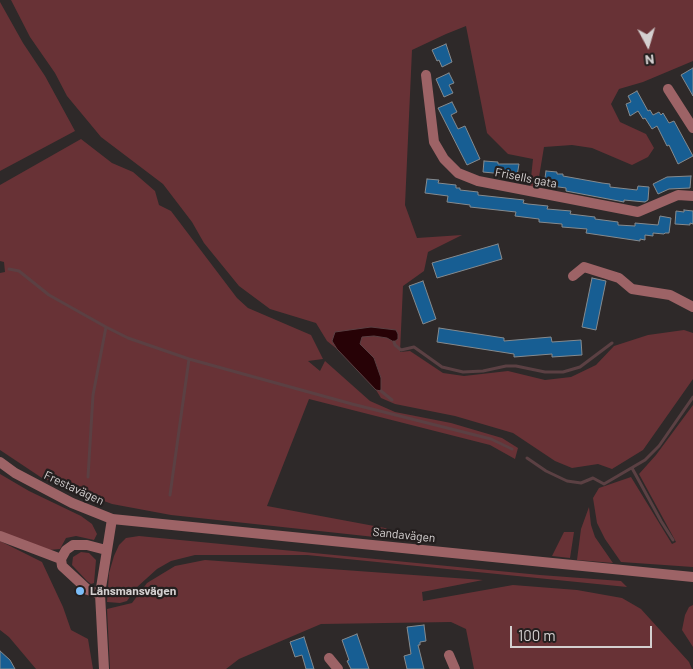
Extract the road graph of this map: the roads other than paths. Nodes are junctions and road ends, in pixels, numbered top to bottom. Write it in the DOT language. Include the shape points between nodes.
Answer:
graph roads {
  1 [pos="426,75"];
  2 [pos="668,89"];
  3 [pos="693,128"];
  4 [pos="693,196"];
  5 [pos="574,276"];
  6 [pos="693,307"];
  7 [pos="0,462"];
  8 [pos="112,519"];
  9 [pos="0,536"];
  10 [pos="106,550"];
  11 [pos="61,559"];
  12 [pos="693,577"];
  13 [pos="100,594"];
  14 [pos="449,654"];
  15 [pos="329,658"];
  16 [pos="104,669"];
  17 [pos="338,669"];
  18 [pos="455,669"];
  1 -- 4 [label="street, Frisells gata" via="434,142 458,173 478,181 638,212 678,195"];
  2 -- 3 [label="street"];
  5 -- 6 [label="street" via="584,267 619,278 632,289 670,295"];
  7 -- 8 [label="street, Frestavägen" via="72,503"];
  8 -- 10 [label="street, Frestavägen"];
  8 -- 12 [label="street, Sandavägen"];
  9 -- 11 [label="street"];
  10 -- 11 [label="street" via="73,545"];
  10 -- 13 [label="street, Frestavägen"];
  11 -- 13 [label="street" via="62,566 88,590"];
  13 -- 16 [label="street, Frestavägen"];
  14 -- 18 [label="street"];
  15 -- 17 [label="street"];
}
